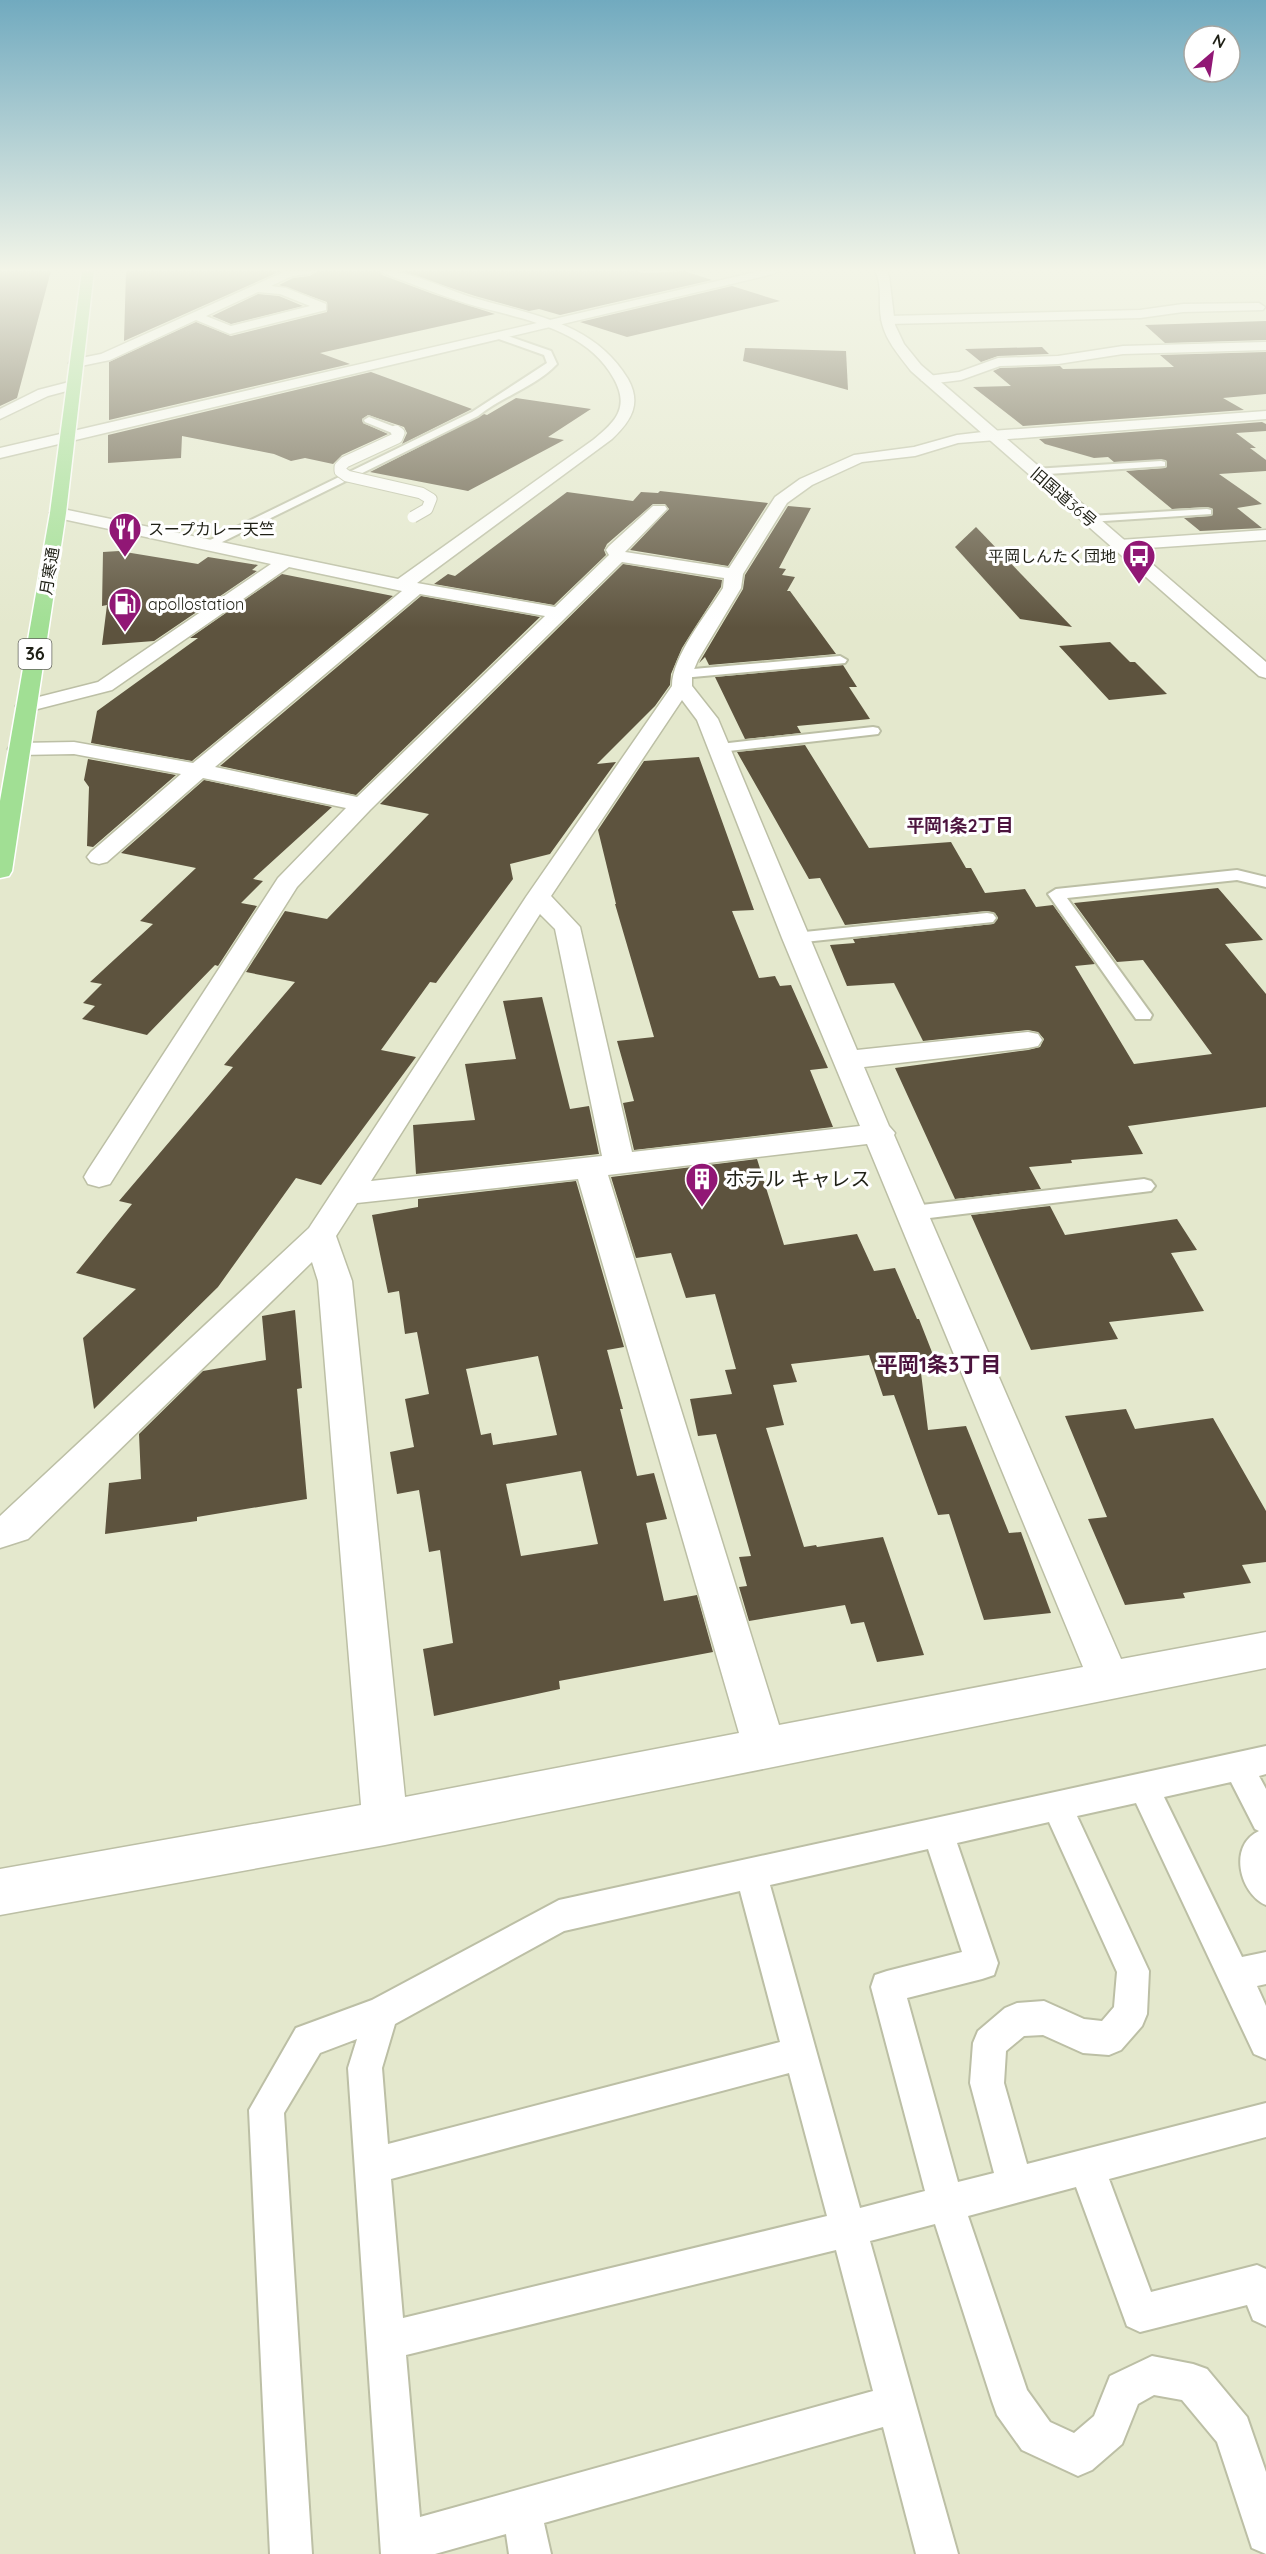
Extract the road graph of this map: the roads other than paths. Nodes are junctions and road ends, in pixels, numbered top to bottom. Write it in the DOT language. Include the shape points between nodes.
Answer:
graph roads {
  1 [pos="54,390"];
  2 [pos="72,390"];
  3 [pos="237,390"];
  4 [pos="260,390"];
  5 [pos="513,390"];
  6 [pos="627,390"];
  7 [pos="940,390"];
  8 [pos="0,402"];
  9 [pos="15,406"];
  10 [pos="0,415"];
  11 [pos="1266,415"];
  12 [pos="1233,418"];
  13 [pos="369,420"];
  14 [pos="1250,429"];
  15 [pos="68,433"];
  16 [pos="991,435"];
  17 [pos="0,445"];
  18 [pos="0,453"];
  19 [pos="1161,464"];
  20 [pos="1034,472"];
  21 [pos="659,509"];
  22 [pos="1207,512"];
  23 [pos="58,513"];
  24 [pos="410,518"];
  25 [pos="1089,519"];
  26 [pos="1266,535"];
  27 [pos="208,545"];
  28 [pos="1119,545"];
  29 [pos="618,556"];
  30 [pos="285,561"];
  31 [pos="734,574"];
  32 [pos="409,586"];
  33 [pos="560,614"];
  34 [pos="840,660"];
  35 [pos="1266,672"];
  36 [pos="682,680"];
  37 [pos="26,706"];
  38 [pos="873,731"];
  39 [pos="720,748"];
  40 [pos="19,749"];
  41 [pos="198,770"];
  42 [pos="362,805"];
  43 [pos="99,857"];
  44 [pos="0,871"];
  45 [pos="1266,882"];
  46 [pos="538,897"];
  47 [pos="987,918"];
  48 [pos="795,938"];
  49 [pos="1143,1015"];
  50 [pos="1028,1040"];
  51 [pos="847,1060"];
  52 [pos="880,1133"];
  53 [pos="604,1166"];
  54 [pos="99,1177"];
  55 [pos="1144,1186"];
  56 [pos="345,1194"];
  57 [pos="913,1213"];
  58 [pos="320,1236"];
  59 [pos="0,1532"];
  60 [pos="1266,1650"];
  61 [pos="1109,1679"];
  62 [pos="765,1748"];
  63 [pos="1252,1763"];
  64 [pos="1144,1787"];
  65 [pos="1057,1806"];
  66 [pos="1266,1819"];
  67 [pos="385,1823"];
  68 [pos="938,1833"];
  69 [pos="1266,1843"];
  70 [pos="752,1873"];
  71 [pos="1266,1889"];
  72 [pos="0,1892"];
  73 [pos="1266,1968"];
  74 [pos="1234,1975"];
  75 [pos="381,2013"];
  76 [pos="1266,2042"];
  77 [pos="801,2053"];
  78 [pos="1266,2120"];
  79 [pos="372,2166"];
  80 [pos="1086,2166"];
  81 [pos="1015,2185"];
  82 [pos="946,2203"];
  83 [pos="848,2229"];
  84 [pos="1266,2307"];
  85 [pos="386,2341"];
  86 [pos="896,2404"];
  87 [pos="521,2509"];
  88 [pos="1266,2534"];
  89 [pos="402,2548"];
  90 [pos="291,2554"];
  91 [pos="530,2554"];
  92 [pos="937,2554"];
  1 -- 9 [label="street"];
  2 -- 15 [label="highway, 月寒通 / 36"];
  3 -- 15 [label="street"];
  4 -- 15 [label="street"];
  5 -- 27 [label="lane" via="475,414"];
  6 -- 32 [label="street" via="630,402 624,418 598,443"];
  7 -- 16 [label="street, 旧国道36号"];
  8 -- 9 [label="street"];
  9 -- 10 [label="street"];
  11 -- 12 [label="street"];
  12 -- 14 [label="street"];
  12 -- 16 [label="street"];
  13 -- 24 [label="lane, bridge" via="396,431 398,438 345,462 340,471 421,493 431,500 426,509"];
  15 -- 17 [label="street"];
  15 -- 18 [label="street"];
  15 -- 23 [label="highway, 月寒通 / 36"];
  16 -- 20 [label="street, 旧国道36号"];
  16 -- 31 [label="street" via="860,459 806,482 781,500"];
  19 -- 20 [label="lane"];
  20 -- 25 [label="street, 旧国道36号"];
  21 -- 29 [label="street" via="615,550"];
  22 -- 25 [label="lane"];
  23 -- 27 [label="street"];
  23 -- 37 [label="highway, 月寒通 / 36"];
  25 -- 28 [label="street, 旧国道36号"];
  26 -- 28 [label="street"];
  27 -- 30 [label="street"];
  28 -- 35 [label="street, 旧国道36号"];
  29 -- 31 [label="street"];
  29 -- 33 [label="street"];
  30 -- 32 [label="street"];
  30 -- 37 [label="street" via="105,686"];
  31 -- 36 [label="street" via="732,588 688,660"];
  32 -- 33 [label="street"];
  32 -- 41 [label="street"];
  33 -- 42 [label="street"];
  34 -- 36 [label="lane"];
  36 -- 39 [label="street" via="708,719"];
  36 -- 46 [label="street"];
  37 -- 40 [label="highway, 月寒通 / 36"];
  38 -- 39 [label="lane"];
  39 -- 48 [label="street"];
  40 -- 41 [label="street" via="74,748"];
  40 -- 44 [label="highway, 月寒通 / 36"];
  41 -- 42 [label="street"];
  41 -- 43 [label="street"];
  42 -- 54 [label="street" via="287,883"];
  45 -- 49 [label="lane" via="1237,875 1056,894"];
  46 -- 53 [label="street" via="567,927"];
  46 -- 56 [label="street"];
  47 -- 48 [label="lane"];
  48 -- 51 [label="street"];
  50 -- 51 [label="street"];
  51 -- 52 [label="street"];
  52 -- 53 [label="street"];
  52 -- 57 [label="street"];
  53 -- 56 [label="street"];
  53 -- 62 [label="street"];
  55 -- 57 [label="lane"];
  56 -- 58 [label="street"];
  57 -- 61 [label="street"];
  58 -- 59 [label="street" via="14,1528"];
  58 -- 67 [label="street" via="335,1281"];
  60 -- 61 [label="street"];
  61 -- 62 [label="street"];
  62 -- 67 [label="street"];
  63 -- 64 [label="lane"];
  63 -- 66 [label="lane"];
  64 -- 65 [label="lane"];
  64 -- 74 [label="lane"];
  65 -- 68 [label="lane"];
  65 -- 81 [label="lane" via="1133,1971 1130,2014 1109,2038 1083,2036 1044,2018 1017,2020 990,2043 987,2083"];
  67 -- 72 [label="street"];
  68 -- 70 [label="lane"];
  68 -- 82 [label="lane" via="982,1964 886,1988"];
  69 -- 71 [label="lane" via="1257,1850 1257,1877"];
  70 -- 75 [label="lane" via="559,1916"];
  70 -- 77 [label="lane"];
  73 -- 74 [label="lane"];
  74 -- 76 [label="lane"];
  75 -- 79 [label="lane" via="365,2068"];
  75 -- 90 [label="lane" via="308,2040 266,2110"];
  77 -- 79 [label="lane"];
  77 -- 83 [label="lane"];
  78 -- 80 [label="lane"];
  79 -- 85 [label="lane"];
  80 -- 81 [label="lane"];
  80 -- 84 [label="lane" via="1140,2313 1257,2284"];
  81 -- 82 [label="lane"];
  82 -- 83 [label="lane"];
  82 -- 88 [label="lane" via="1011,2401 1036,2436 1078,2456 1108,2430 1124,2390 1152,2375 1193,2383 1233,2431"];
  83 -- 85 [label="lane"];
  83 -- 86 [label="lane"];
  85 -- 89 [label="lane"];
  86 -- 87 [label="lane"];
  86 -- 92 [label="lane"];
  87 -- 89 [label="lane"];
  87 -- 91 [label="lane"];
}
